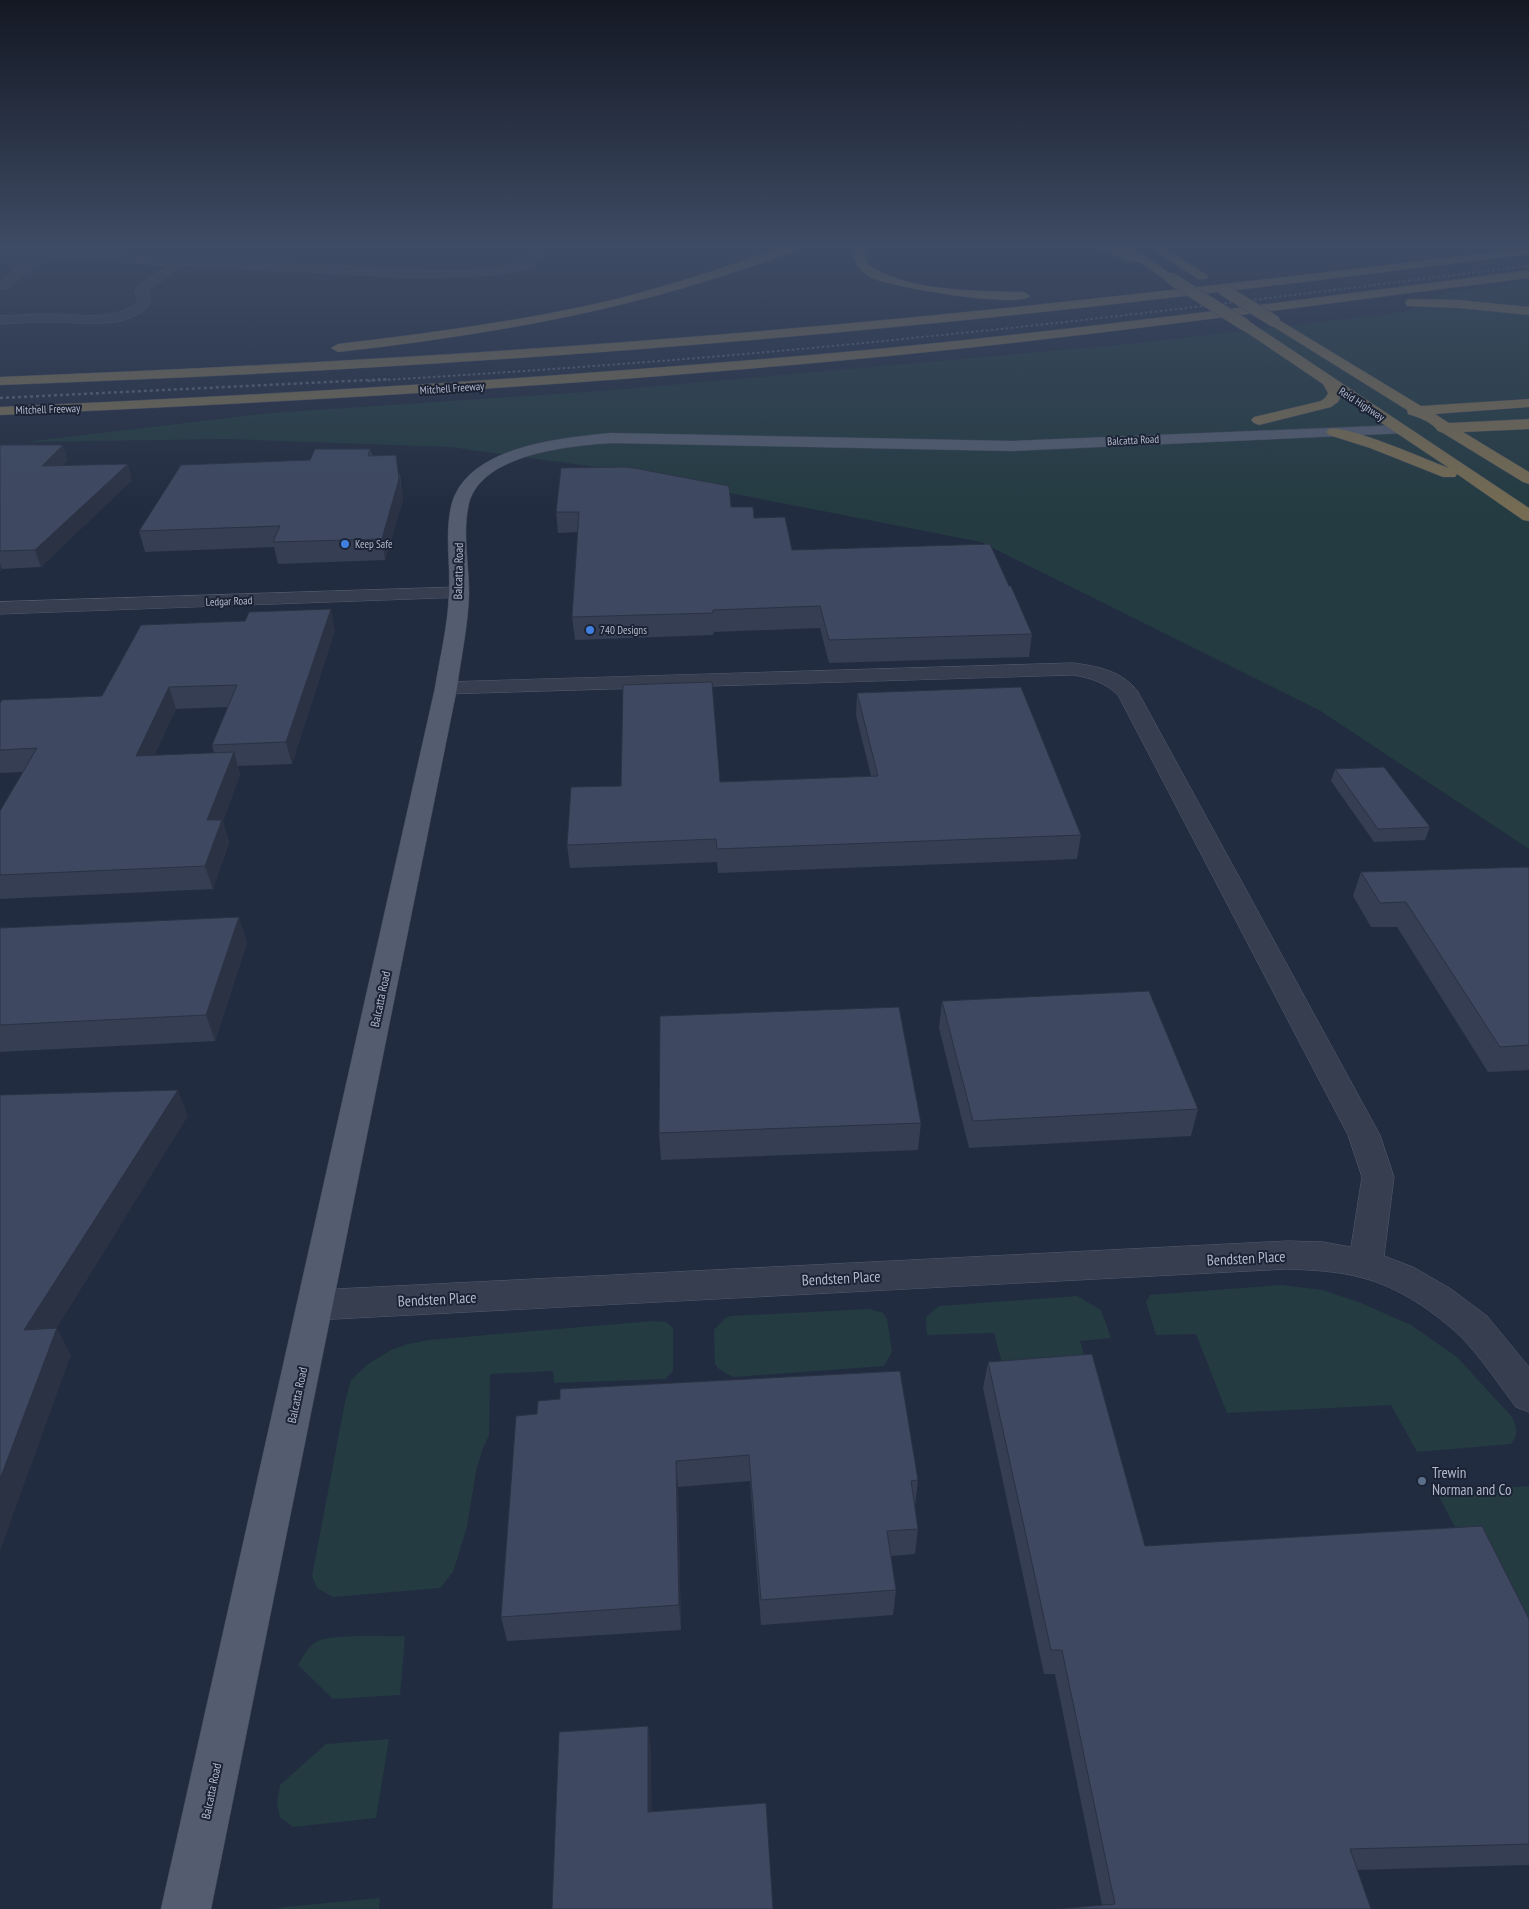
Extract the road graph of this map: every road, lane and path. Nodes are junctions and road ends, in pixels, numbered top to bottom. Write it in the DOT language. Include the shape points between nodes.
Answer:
graph roads {
  1 [pos="453,333"];
  2 [pos="784,333"];
  3 [pos="1056,333"];
  4 [pos="1137,333"];
  5 [pos="1257,333"];
  6 [pos="1294,333"];
  7 [pos="328,349"];
  8 [pos="188,360"];
  9 [pos="1351,367"];
  10 [pos="0,371"];
  11 [pos="580,379"];
  12 [pos="0,381"];
  13 [pos="1330,384"];
  14 [pos="1529,402"];
  15 [pos="1489,406"];
  16 [pos="1419,410"];
  17 [pos="0,411"];
  18 [pos="1377,414"];
  19 [pos="1349,416"];
  20 [pos="1259,420"];
  21 [pos="1239,421"];
  22 [pos="1210,423"];
  23 [pos="1529,424"];
  24 [pos="1332,425"];
  25 [pos="1446,428"];
  26 [pos="1402,430"];
  27 [pos="1519,442"];
  28 [pos="864,443"];
  29 [pos="1529,471"];
  30 [pos="1529,479"];
  31 [pos="1499,495"];
  32 [pos="1529,516"];
  33 [pos="459,593"];
  34 [pos="0,608"];
  35 [pos="446,688"];
  36 [pos="1366,1264"];
  37 [pos="316,1305"];
  38 [pos="1529,1395"];
  39 [pos="186,1909"];
  1 -- 7 [label="highway"];
  2 -- 12 [label="highway" via="353,365"];
  3 -- 11 [label="highway, Mitchell Freeway"];
  4 -- 11 [label="highway" via="831,366"];
  5 -- 13 [label="highway, Reid Highway, bridge"];
  6 -- 9 [label="highway, Reid Highway, bridge"];
  8 -- 10 [label="highway"];
  9 -- 15 [label="highway" via="1423,394 1457,403"];
  9 -- 16 [label="highway, Reid Highway"];
  11 -- 17 [label="highway, Mitchell Freeway" via="317,397"];
  13 -- 18 [label="highway, Reid Highway"];
  13 -- 20 [label="highway" via="1335,393 1326,404"];
  14 -- 15 [label="highway"];
  15 -- 16 [label="highway"];
  16 -- 18 [label="highway"];
  16 -- 25 [label="highway, Reid Highway"];
  18 -- 19 [label="main road"];
  18 -- 26 [label="highway, Reid Highway"];
  20 -- 21 [label="main road, Balcatta Road"];
  20 -- 24 [label="main road, Balcatta Road"];
  22 -- 28 [label="main road, Balcatta Road"];
  23 -- 25 [label="highway"];
  24 -- 26 [label="main road, Balcatta Road"];
  24 -- 28 [label="main road, Balcatta Road" via="1012,446"];
  24 -- 31 [label="highway"];
  25 -- 26 [label="highway"];
  25 -- 30 [label="highway, Reid Highway"];
  26 -- 31 [label="highway, Reid Highway"];
  27 -- 29 [label="highway"];
  28 -- 33 [label="main road, Balcatta Road" via="611,438 555,444 514,456 486,469 469,483 461,501 457,564"];
  31 -- 32 [label="highway, Reid Highway"];
  33 -- 34 [label="street, Ledgar Road"];
  33 -- 35 [label="main road, Balcatta Road"];
  35 -- 36 [label="street" via="1072,669 1097,672 1115,680 1127,692 1364,1135 1378,1177"];
  35 -- 37 [label="main road, Balcatta Road"];
  36 -- 37 [label="street, Bendsten Place" via="1323,1256 1287,1255"];
  36 -- 38 [label="street, Bendsten Place" via="1401,1277 1438,1299 1474,1327"];
  37 -- 39 [label="main road, Balcatta Road"];
}
